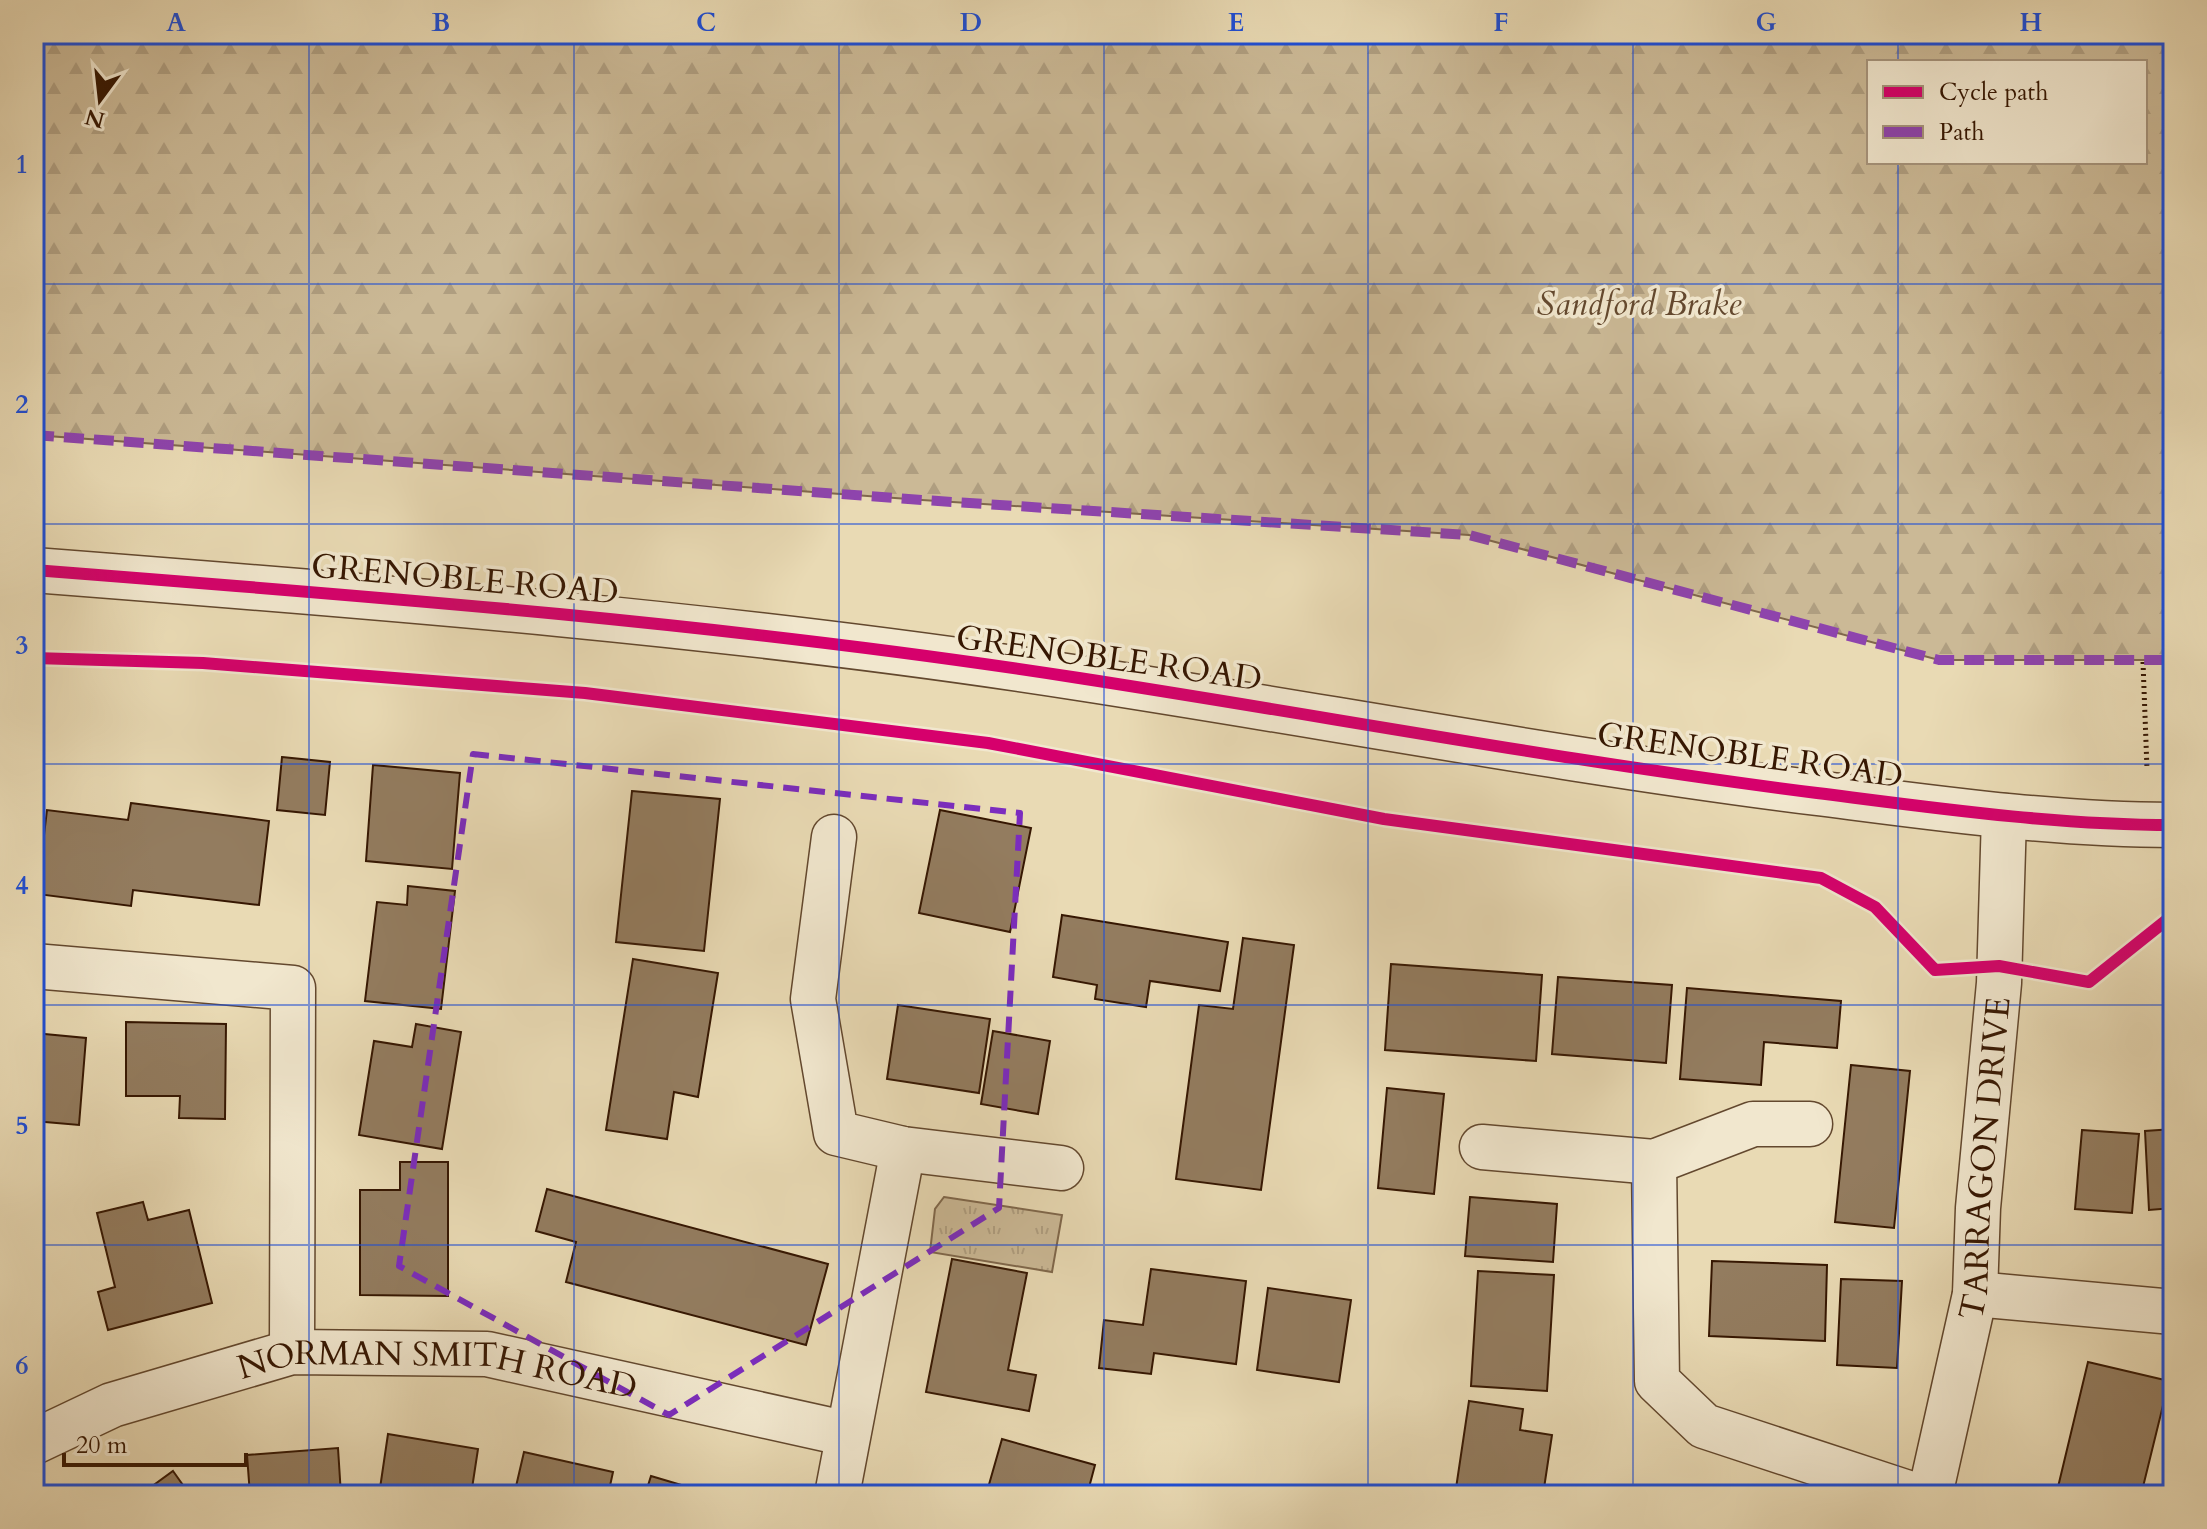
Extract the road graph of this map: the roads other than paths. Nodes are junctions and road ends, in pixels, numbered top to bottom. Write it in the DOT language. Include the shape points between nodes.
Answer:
graph roads {
  1 [pos="34,570"];
  2 [pos="2004,816"];
  3 [pos="2161,825"];
  4 [pos="834,837"];
  5 [pos="34,966"];
  6 [pos="1810,1124"];
  7 [pos="1482,1147"];
  8 [pos="903,1149"];
  9 [pos="1654,1162"];
  10 [pos="1061,1168"];
  11 [pos="1975,1294"];
  12 [pos="2173,1312"];
  13 [pos="292,1352"];
  14 [pos="848,1434"];
  15 [pos="34,1442"];
  16 [pos="837,1495"];
  17 [pos="1914,1495"];
  18 [pos="1930,1495"];
  1 -- 2 [label="street, GRENOBLE ROAD" via="466,603 723,632 1071,677 1715,780"];
  2 -- 3 [label="street, GRENOBLE ROAD"];
  2 -- 11 [label="street, TARRAGON DRIVE" via="1999,983"];
  4 -- 8 [label="street" via="813,999 836,1133"];
  5 -- 13 [label="street" via="293,988"];
  6 -- 9 [label="street" via="1753,1124"];
  7 -- 9 [label="street"];
  8 -- 10 [label="street"];
  8 -- 14 [label="street"];
  9 -- 17 [label="street" via="1657,1381 1704,1426"];
  11 -- 12 [label="street"];
  11 -- 18 [label="street, TARRAGON DRIVE"];
  13 -- 14 [label="street, NORMAN SMITH ROAD" via="487,1354"];
  13 -- 15 [label="street, NORMAN SMITH ROAD" via="112,1405"];
  14 -- 16 [label="street"];
}
